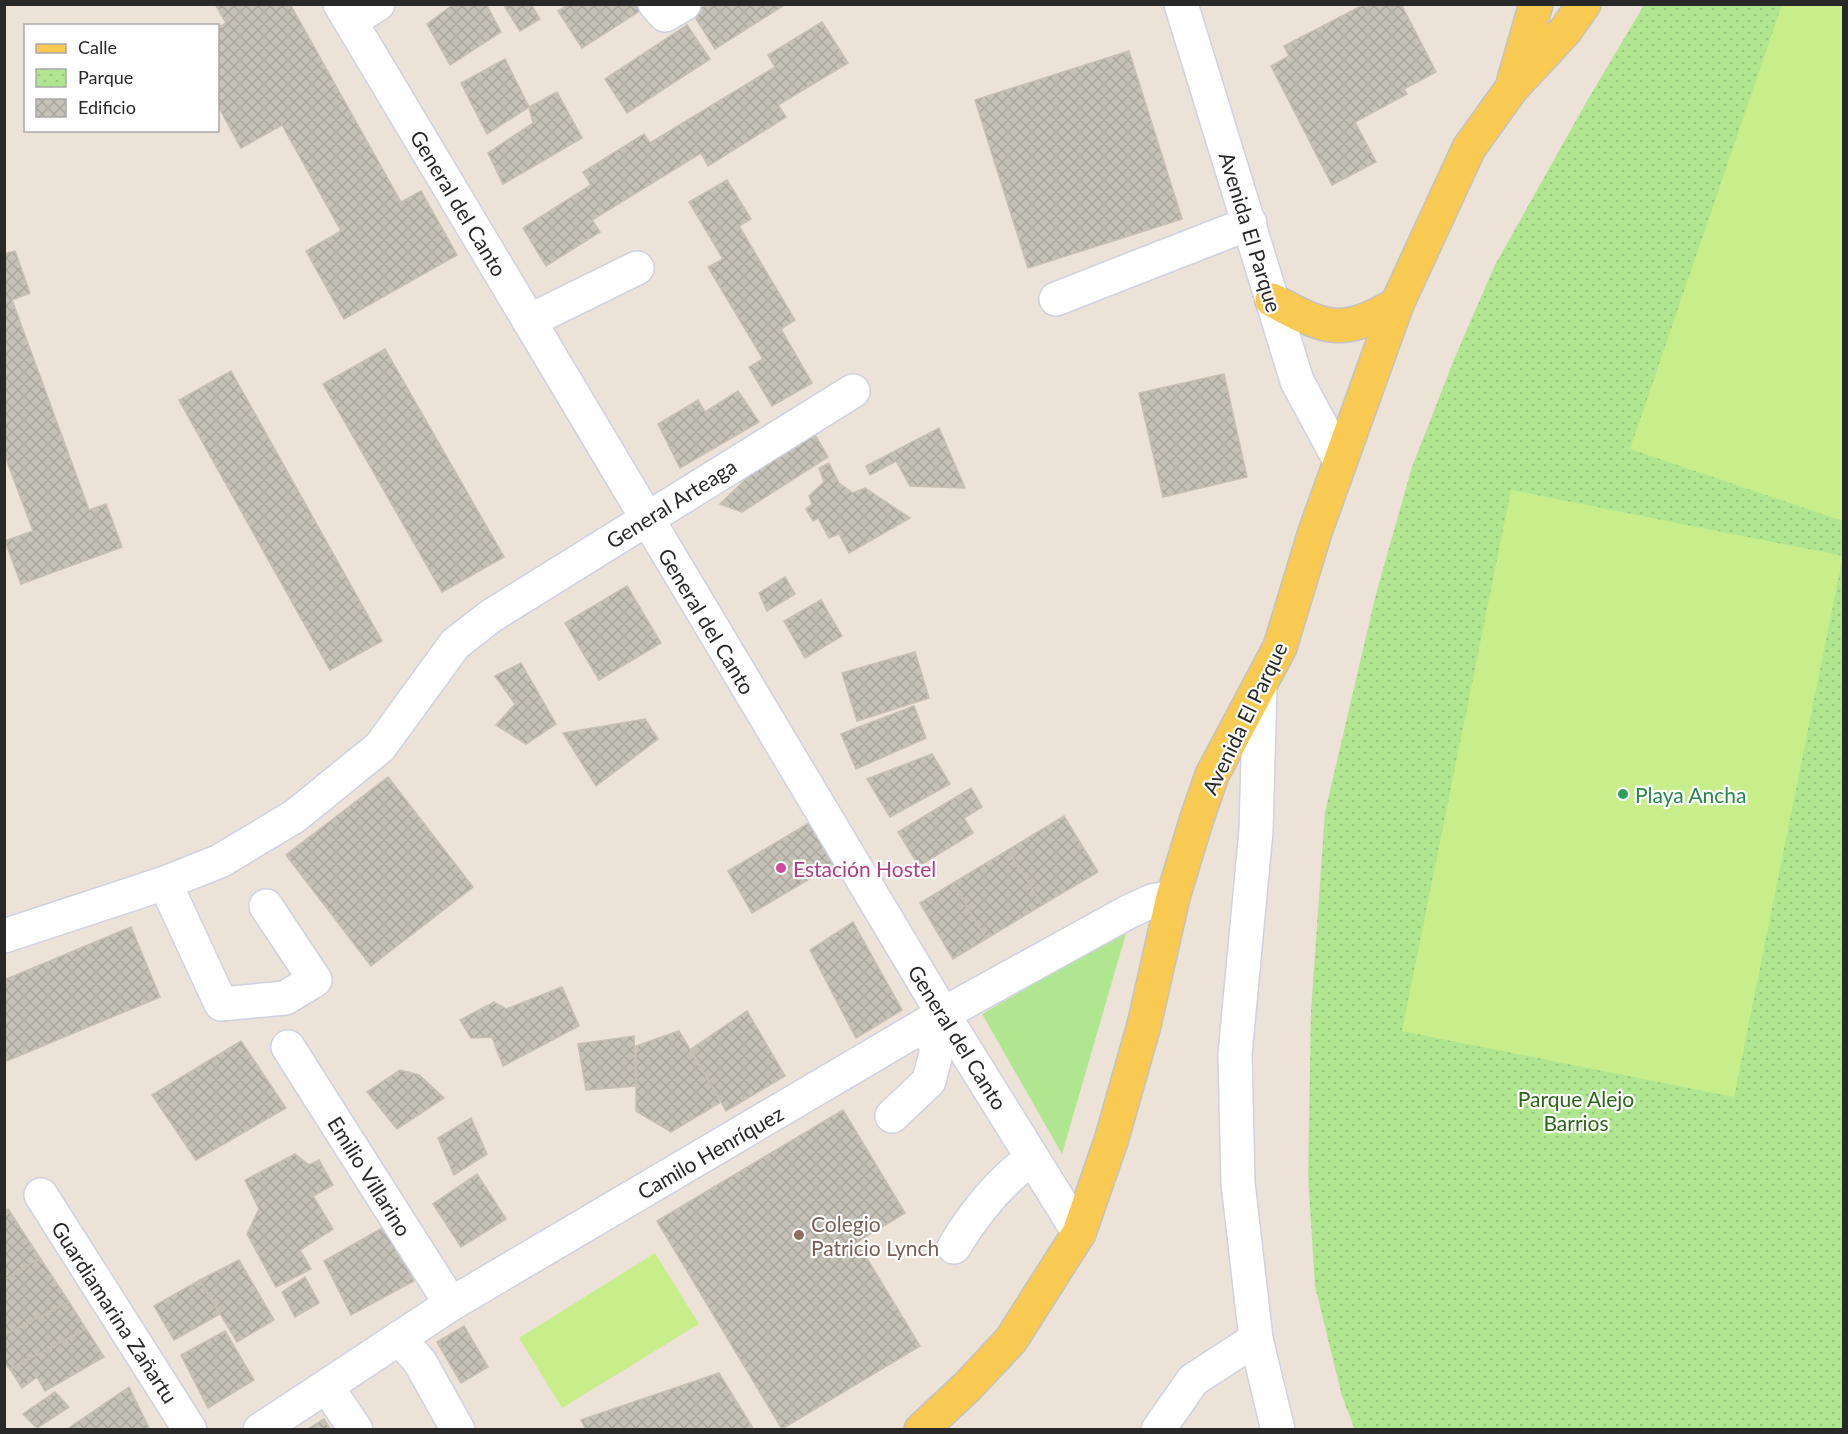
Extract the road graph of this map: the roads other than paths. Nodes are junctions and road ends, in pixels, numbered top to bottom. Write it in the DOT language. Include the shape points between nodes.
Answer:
graph roads {
  1 [pos="655,4"];
  2 [pos="684,4"];
  3 [pos="1181,4"];
  4 [pos="1536,4"];
  5 [pos="1584,4"];
  6 [pos="356,10"];
  7 [pos="1512,88"];
  8 [pos="1250,224"];
  9 [pos="637,268"];
  10 [pos="1056,299"];
  11 [pos="1272,300"];
  12 [pos="1397,304"];
  13 [pos="529,321"];
  14 [pos="853,391"];
  15 [pos="1340,461"];
  16 [pos="646,518"];
  17 [pos="1260,688"];
  18 [pos="165,883"];
  19 [pos="1173,897"];
  20 [pos="266,906"];
  21 [pos="4,936"];
  22 [pos="935,1019"];
  23 [pos="288,1047"];
  24 [pos="892,1116"];
  25 [pos="1032,1158"];
  26 [pos="41,1195"];
  27 [pos="1079,1233"];
  28 [pos="954,1247"];
  29 [pos="452,1304"];
  30 [pos="399,1338"];
  31 [pos="1256,1339"];
  32 [pos="327,1387"];
  33 [pos="190,1430"];
  34 [pos="260,1430"];
  35 [pos="356,1430"];
  36 [pos="458,1430"];
  37 [pos="921,1430"];
  38 [pos="1158,1430"];
  39 [pos="1278,1430"];
  1 -- 2 [label="street" via="665,15"];
  3 -- 8 [label="street, Avenida El Parque"];
  4 -- 7 [label="main road"];
  5 -- 7 [label="main road" via="1565,31"];
  6 -- 13 [label="street, General del Canto"];
  7 -- 12 [label="main road" via="1469,148"];
  8 -- 10 [label="street"];
  8 -- 11 [label="street, Avenida El Parque"];
  9 -- 13 [label="street"];
  11 -- 12 [label="main road" via="1314,322 1344,326 1369,321"];
  11 -- 15 [label="street, Avenida El Parque" via="1297,381"];
  12 -- 15 [label="main road"];
  13 -- 16 [label="street, General del Canto"];
  14 -- 16 [label="street, General Arteaga"];
  15 -- 17 [label="main road, Avenida El Parque" via="1289,622"];
  16 -- 18 [label="street, General Arteaga" via="491,616 455,644 380,747 295,816 220,861"];
  16 -- 22 [label="street, General del Canto"];
  17 -- 19 [label="main road, Avenida El Parque" via="1212,775"];
  17 -- 31 [label="street" via="1256,831 1235,1054 1238,1183"];
  18 -- 20 [label="street" via="221,1004 285,998 315,980"];
  18 -- 21 [label="street, General Arteaga"];
  19 -- 22 [label="street, Camilo Henríquez" via="1128,912"];
  19 -- 27 [label="main road, Avenida El Parque" via="1144,1025 1111,1141"];
  22 -- 24 [label="street" via="937,1049 929,1081"];
  22 -- 25 [label="street, General del Canto"];
  22 -- 29 [label="street, Camilo Henríquez"];
  23 -- 29 [label="street, Emilio Villarino"];
  25 -- 27 [label="street, General del Canto"];
  25 -- 28 [label="street" via="1012,1172 974,1214"];
  26 -- 33 [label="street, Guardiamarina Zañartu"];
  27 -- 37 [label="main road, Avenida El Parque" via="1011,1340"];
  29 -- 30 [label="street, Camilo Henríquez"];
  30 -- 32 [label="street, Camilo Henríquez"];
  30 -- 36 [label="street" via="420,1362"];
  31 -- 38 [label="street" via="1194,1380"];
  31 -- 39 [label="street"];
  32 -- 34 [label="street, Camilo Henríquez"];
  32 -- 35 [label="street"];
}
